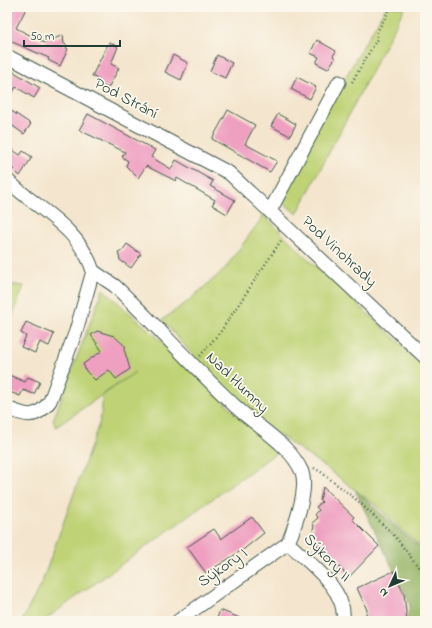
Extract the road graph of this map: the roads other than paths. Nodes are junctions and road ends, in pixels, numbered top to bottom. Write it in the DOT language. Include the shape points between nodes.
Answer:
graph roads {
  1 [pos="7,56"];
  2 [pos="338,82"];
  3 [pos="229,173"];
  4 [pos="7,180"];
  5 [pos="270,211"];
  6 [pos="93,271"];
  7 [pos="425,356"];
  8 [pos="7,408"];
  9 [pos="288,543"];
  10 [pos="178,621"];
  11 [pos="343,621"];
  1 -- 3 [label="street, Pod Strání"];
  2 -- 5 [label="street" via="329,111"];
  3 -- 5 [label="street, Pod Vinohrady"];
  4 -- 6 [label="street, Nad Humny" via="69,231"];
  5 -- 7 [label="street, Pod Vinohrady"];
  6 -- 8 [label="street" via="76,331 50,401 44,409 34,415 22,415"];
  6 -- 9 [label="street, Nad Humny" via="115,286 236,407 283,446 294,459 302,472 304,482 297,521"];
  9 -- 10 [label="street, Sýkory I"];
  9 -- 11 [label="street, Sýkory II" via="330,583 341,598"];
}
